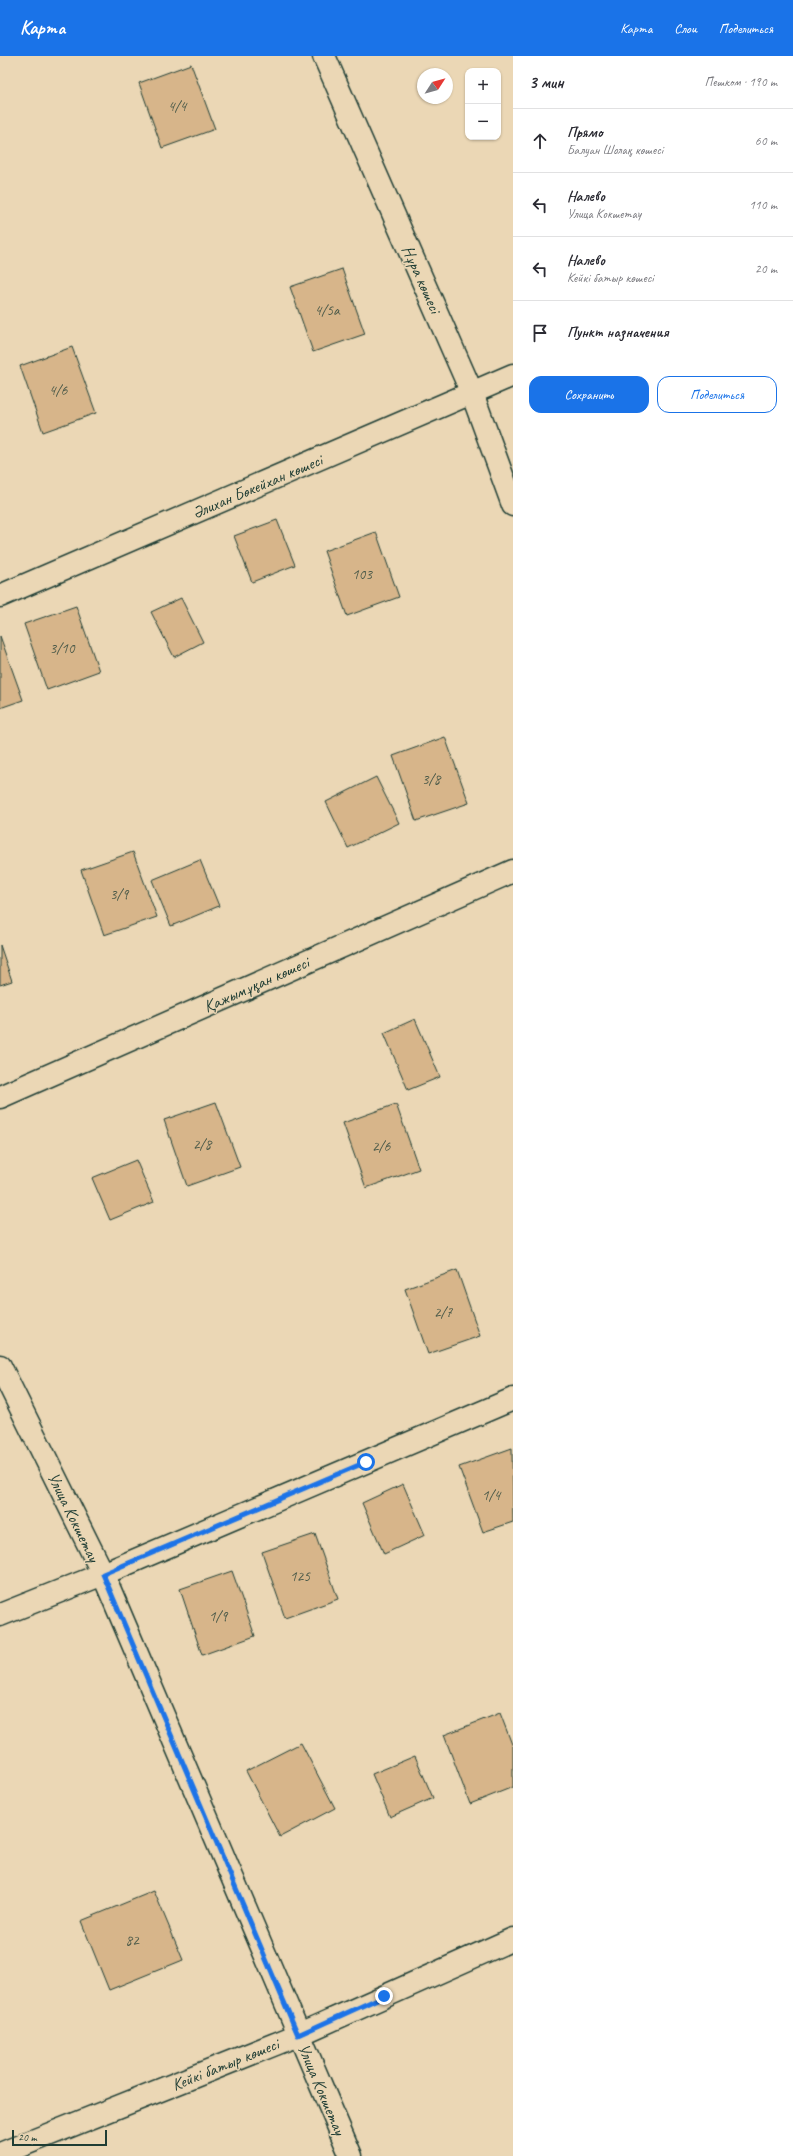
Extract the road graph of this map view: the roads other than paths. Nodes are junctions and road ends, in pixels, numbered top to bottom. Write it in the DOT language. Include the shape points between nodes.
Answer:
graph roads {
  1 [pos="324,56"];
  2 [pos="513,375"];
  3 [pos="472,394"];
  4 [pos="513,505"];
  5 [pos="0,596"];
  6 [pos="513,871"];
  7 [pos="0,1097"];
  8 [pos="0,1366"];
  9 [pos="513,1399"];
  10 [pos="103,1574"];
  11 [pos="0,1615"];
  12 [pos="513,1939"];
  13 [pos="298,2035"];
  14 [pos="0,2154"];
  15 [pos="351,2156"];
  1 -- 3 [label="street, Нұра көшесі"];
  2 -- 3 [label="street, Әлихан Бөкейхан көшесі"];
  3 -- 4 [label="street, Нұра көшесі"];
  3 -- 5 [label="street, Әлихан Бөкейхан көшесі"];
  6 -- 7 [label="street, Қажымұқан көшесі"];
  8 -- 10 [label="street, Улица Кокшетау"];
  9 -- 10 [label="street"];
  10 -- 11 [label="street"];
  10 -- 13 [label="street, Улица Кокшетау"];
  12 -- 13 [label="street, Кейкі батыр көшесі"];
  13 -- 14 [label="street, Кейкі батыр көшесі"];
  13 -- 15 [label="street, Улица Кокшетау"];
}
